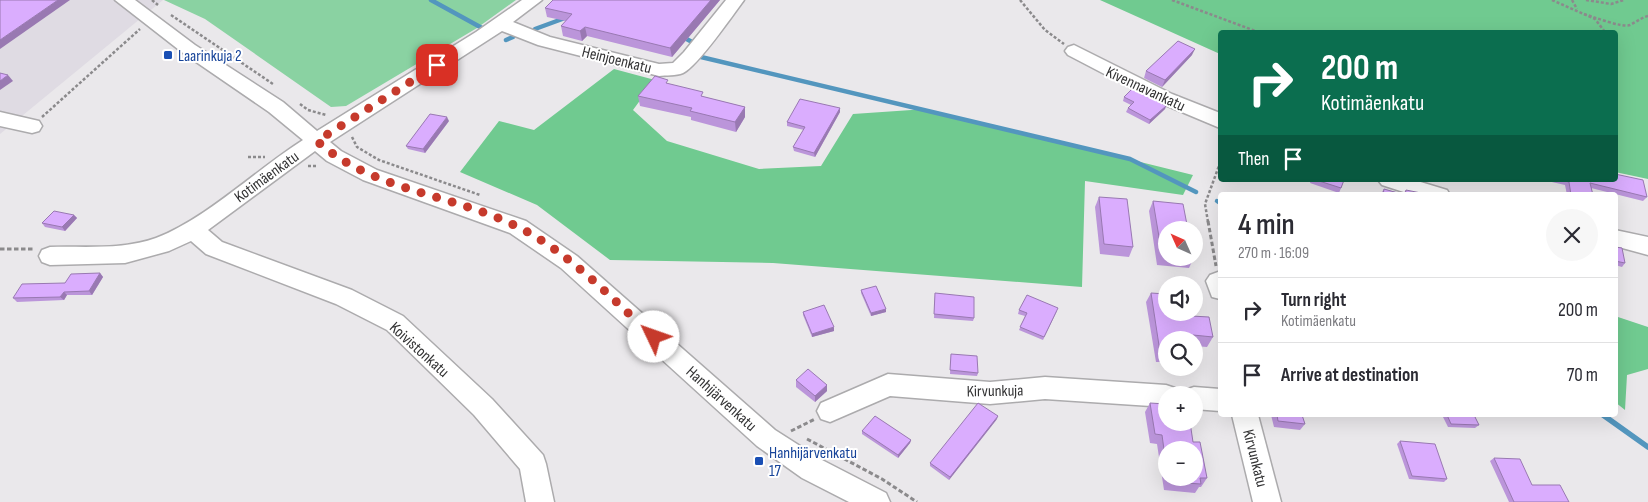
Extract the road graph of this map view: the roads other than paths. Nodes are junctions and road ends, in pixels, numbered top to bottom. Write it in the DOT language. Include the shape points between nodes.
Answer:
graph roads {
  1 [pos="124,0"];
  2 [pos="533,0"];
  3 [pos="735,0"];
  4 [pos="501,24"];
  5 [pos="1074,51"];
  6 [pos="0,119"];
  7 [pos="1218,120"];
  8 [pos="32,126"];
  9 [pos="317,141"];
  10 [pos="1396,182"];
  11 [pos="1429,192"];
  12 [pos="193,230"];
  13 [pos="1618,239"];
  14 [pos="1648,246"];
  15 [pos="50,256"];
  16 [pos="1158,395"];
  17 [pos="1203,399"];
  18 [pos="1218,400"];
  19 [pos="830,411"];
  20 [pos="1246,417"];
  21 [pos="540,502"];
  22 [pos="876,502"];
  23 [pos="1267,502"];
  1 -- 9 [label="street, Hanhijärvenkatu" via="276,107"];
  2 -- 4 [label="street, Kotimäenkatu"];
  3 -- 4 [label="street, Heinjoenkatu" via="678,68 659,70 544,41"];
  4 -- 9 [label="street, Kotimäenkatu"];
  5 -- 7 [label="street, Kivennavankatu" via="1165,98"];
  6 -- 8 [label="street"];
  9 -- 12 [label="street, Kotimäenkatu"];
  9 -- 22 [label="street, Hanhijärvenkatu" via="334,156 370,175 518,227 569,262 766,438 812,469"];
  10 -- 11 [label="street"];
  12 -- 15 [label="street, Kotimäenkatu" via="161,245 125,254"];
  12 -- 21 [label="street, Koivistonkatu" via="214,248 344,297 396,323 483,407 533,464"];
  13 -- 14 [label="street"];
  16 -- 19 [label="street, Kirvunkuja" via="1045,388 990,393 888,385"];
  17 -- 18 [label="street"];
  20 -- 23 [label="street, Kirvunkatu"];
}
